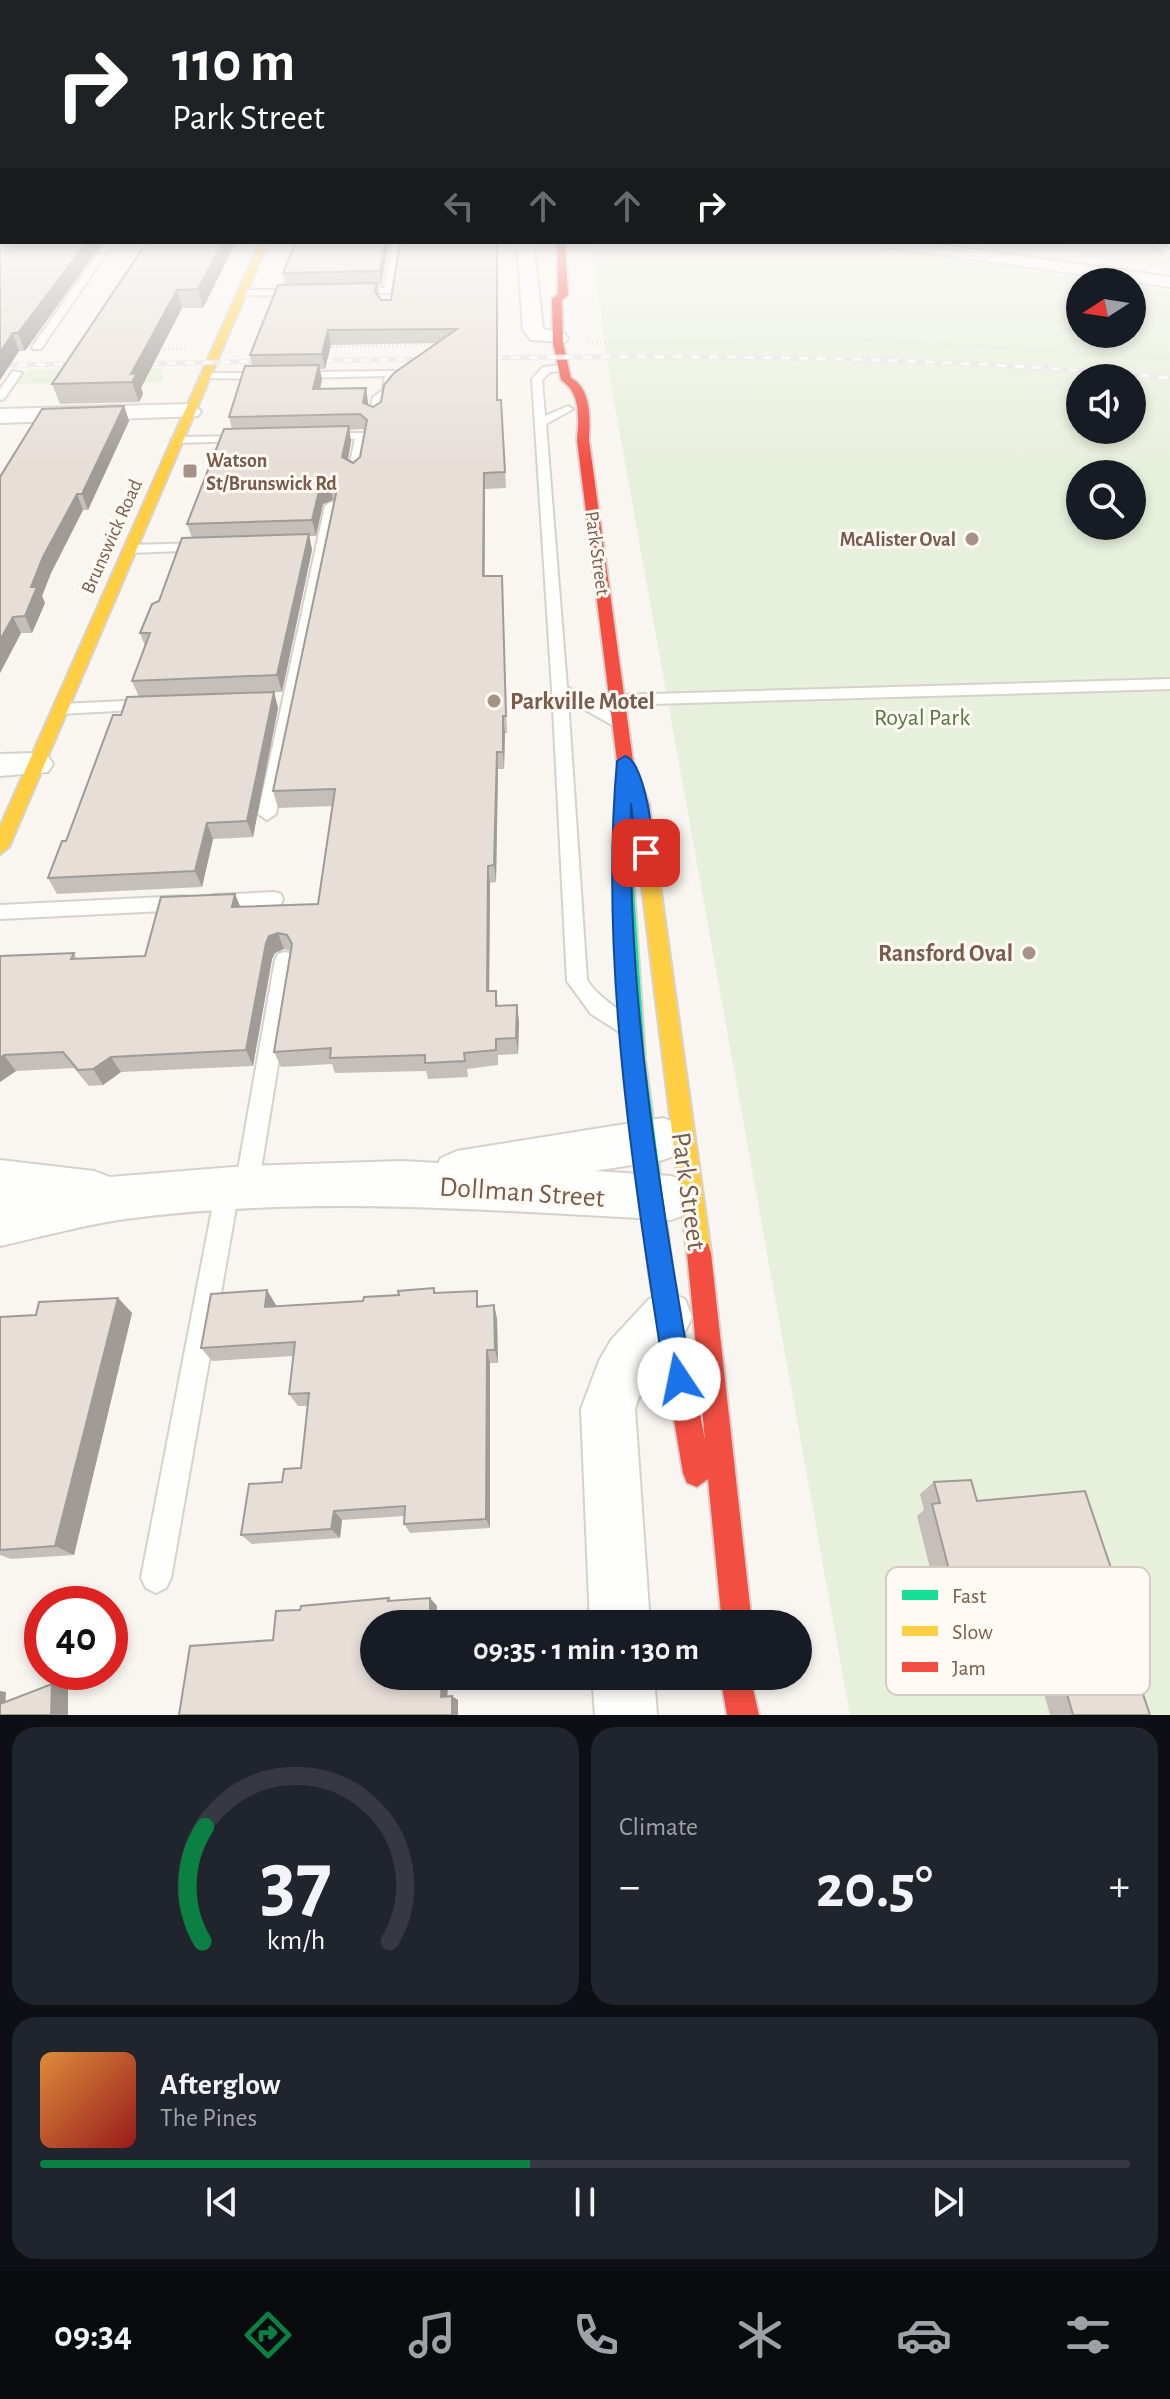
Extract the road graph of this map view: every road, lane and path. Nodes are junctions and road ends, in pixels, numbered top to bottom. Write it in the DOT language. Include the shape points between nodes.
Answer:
graph roads {
  1 [pos="65,306"];
  2 [pos="236,306"];
  3 [pos="531,306"];
  4 [pos="557,306"];
  5 [pos="558,338"];
  6 [pos="37,347"];
  7 [pos="17,373"];
  8 [pos="564,374"];
  9 [pos="205,376"];
  10 [pos="0,397"];
  11 [pos="568,409"];
  12 [pos="190,411"];
  13 [pos="0,416"];
  14 [pos="374,417"];
  15 [pos="541,422"];
  16 [pos="316,436"];
  17 [pos="256,438"];
  18 [pos="177,440"];
  19 [pos="583,440"];
  20 [pos="354,472"];
  21 [pos="331,506"];
  22 [pos="214,547"];
  23 [pos="130,549"];
  24 [pos="1170,684"];
  25 [pos="560,689"];
  26 [pos="618,700"];
  27 [pos="167,705"];
  28 [pos="60,709"];
  29 [pos="620,723"];
  30 [pos="625,761"];
  31 [pos="36,764"];
  32 [pos="0,765"];
  33 [pos="267,814"];
  34 [pos="0,847"];
  35 [pos="274,899"];
  36 [pos="0,912"];
  37 [pos="285,960"];
  38 [pos="651,1035"];
  39 [pos="662,1139"];
  40 [pos="0,1182"];
  41 [pos="401,1183"];
  42 [pos="237,1189"];
  43 [pos="124,1197"];
  44 [pos="670,1198"];
  45 [pos="0,1223"];
  46 [pos="667,1317"];
  47 [pos="699,1486"];
  48 [pos="711,1547"];
  49 [pos="156,1578"];
  50 [pos="619,1610"];
  51 [pos="722,1610"];
  52 [pos="735,1610"];
  53 [pos="624,1690"];
  54 [pos="738,1690"];
  55 [pos="743,1690"];
  56 [pos="626,1715"];
  57 [pos="744,1715"];
  1 -- 6 [label="lane"];
  2 -- 9 [label="street, Brunswick Road"];
  3 -- 5 [label="street" via="538,336"];
  4 -- 5 [label="street, Park Street"];
  5 -- 8 [label="street, Park Street"];
  7 -- 10 [label="lane"];
  8 -- 11 [label="street, Park Street" via="559,384"];
  8 -- 15 [label="lane" via="547,369 537,378"];
  8 -- 19 [label="street, Park Street" via="585,410"];
  9 -- 12 [label="street, Brunswick Road"];
  9 -- 14 [label="lane" via="391,373"];
  11 -- 15 [label="lane"];
  11 -- 19 [label="street, Park Street"];
  12 -- 13 [label="street"];
  12 -- 18 [label="street, Brunswick Road"];
  15 -- 25 [label="lane"];
  16 -- 20 [label="lane" via="361,435"];
  17 -- 18 [label="lane"];
  18 -- 23 [label="street, Brunswick Road"];
  19 -- 26 [label="street, Park Street"];
  21 -- 33 [label="lane" via="315,544 283,701"];
  22 -- 23 [label="lane"];
  23 -- 28 [label="street, Brunswick Road"];
  24 -- 26 [label="lane"];
  25 -- 29 [label="lane"];
  25 -- 38 [label="lane" via="577,981 599,1012"];
  26 -- 29 [label="street, Park Street"];
  27 -- 28 [label="lane"];
  28 -- 31 [label="street, Brunswick Road"];
  29 -- 30 [label="street, Park Street"];
  30 -- 38 [label="street, Park Street" via="640,804"];
  30 -- 38 [label="street, Park Street" via="622,917"];
  31 -- 32 [label="street"];
  31 -- 34 [label="street, Brunswick Road"];
  35 -- 36 [label="lane"];
  37 -- 42 [label="lane"];
  38 -- 39 [label="street, Park Street"];
  38 -- 39 [label="street, Park Street"];
  39 -- 41 [label="street, Dollman Street"];
  39 -- 44 [label="street, Park Street"];
  39 -- 44 [label="street, Park Street"];
  40 -- 43 [label="street, Dollman Street"];
  41 -- 42 [label="street, Dollman Street"];
  41 -- 44 [label="street, Dollman Street"];
  42 -- 43 [label="street, Dollman Street"];
  42 -- 49 [label="lane"];
  43 -- 45 [label="street, Dollman Street"];
  44 -- 46 [label="street, Park Street"];
  44 -- 52 [label="street, Park Street"];
  46 -- 47 [label="street, Park Street"];
  46 -- 50 [label="street" via="615,1379 608,1409"];
  48 -- 51 [label="street"];
  53 -- 56 [label="street"];
  54 -- 57 [label="street"];
  55 -- 57 [label="street"];
}
